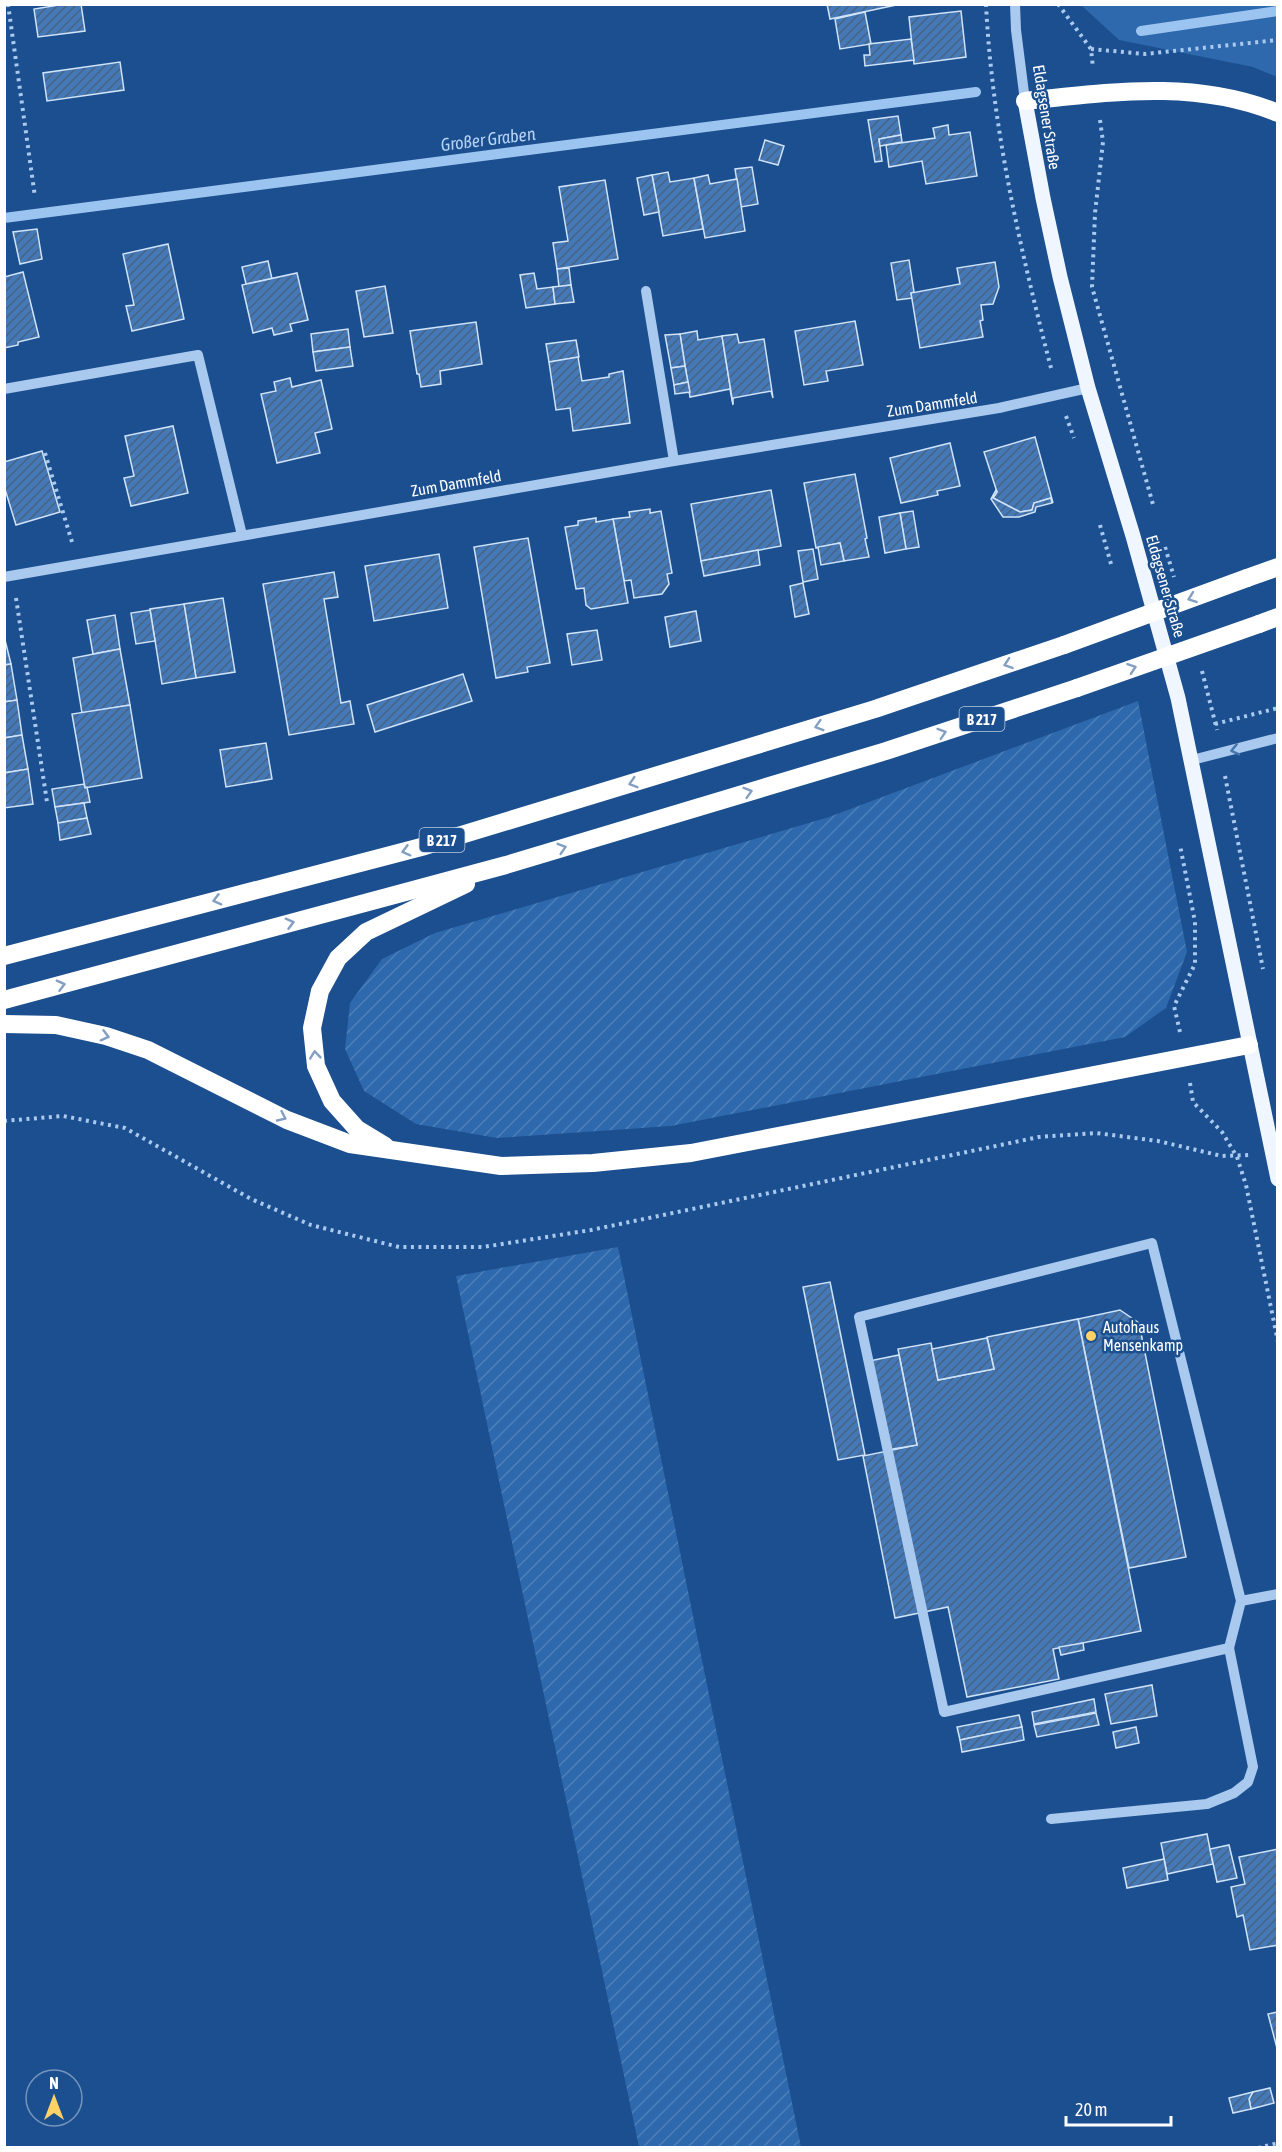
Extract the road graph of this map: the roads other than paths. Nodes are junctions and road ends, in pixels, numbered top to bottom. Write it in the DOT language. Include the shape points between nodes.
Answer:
graph roads {
  1 [pos="1015,4"];
  2 [pos="1025,101"];
  3 [pos="1278,113"];
  4 [pos="646,291"];
  5 [pos="1088,388"];
  6 [pos="4,389"];
  7 [pos="674,461"];
  8 [pos="242,535"];
  9 [pos="1278,567"];
  10 [pos="4,577"];
  11 [pos="1278,617"];
  12 [pos="1278,738"];
  13 [pos="1192,760"];
  14 [pos="506,865"];
  15 [pos="4,956"];
  16 [pos="4,1000"];
  17 [pos="4,1024"];
  18 [pos="1250,1045"];
  19 [pos="427,1157"];
  20 [pos="1278,1179"];
  21 [pos="1278,1594"];
  22 [pos="1241,1601"];
  23 [pos="1229,1648"];
  24 [pos="1051,1819"];
  1 -- 2 [label="street, Eldagsener Straße"];
  2 -- 3 [label="highway" via="1167,90 1208,93"];
  2 -- 5 [label="main road, Eldagsener Straße" via="1060,277"];
  4 -- 7 [label="street"];
  5 -- 7 [label="street, Zum Dammfeld" via="999,408"];
  5 -- 13 [label="main road, Eldagsener Straße" via="1179,698"];
  6 -- 8 [label="street" via="198,355"];
  7 -- 8 [label="street, Zum Dammfeld"];
  8 -- 10 [label="street, Zum Dammfeld"];
  9 -- 15 [label="highway, B 217, one-way, bridge" via="875,709 425,846"];
  14 -- 11 [label="highway, B 217, one-way, bridge" via="886,751"];
  12 -- 13 [label="street, one-way"];
  13 -- 18 [label="main road, Eldagsener Straße"];
  16 -- 14 [label="highway, B 217, one-way"];
  19 -- 14 [label="highway, one-way" via="390,1149 357,1130 332,1101 316,1066 312,1029 320,991 338,958 366,932"];
  17 -- 19 [label="highway, one-way" via="56,1025 106,1036 148,1050 286,1120 350,1144"];
  18 -- 19 [label="highway" via="691,1153 593,1163 501,1166"];
  18 -- 20 [label="main road, Eldagsener Straße"];
  21 -- 22 [label="street"];
  22 -- 23 [label="street"];
  22 -- 23 [label="street" via="1152,1243 859,1317 944,1712"];
  23 -- 24 [label="street" via="1253,1767 1248,1782 1234,1794 1207,1804"];
}
